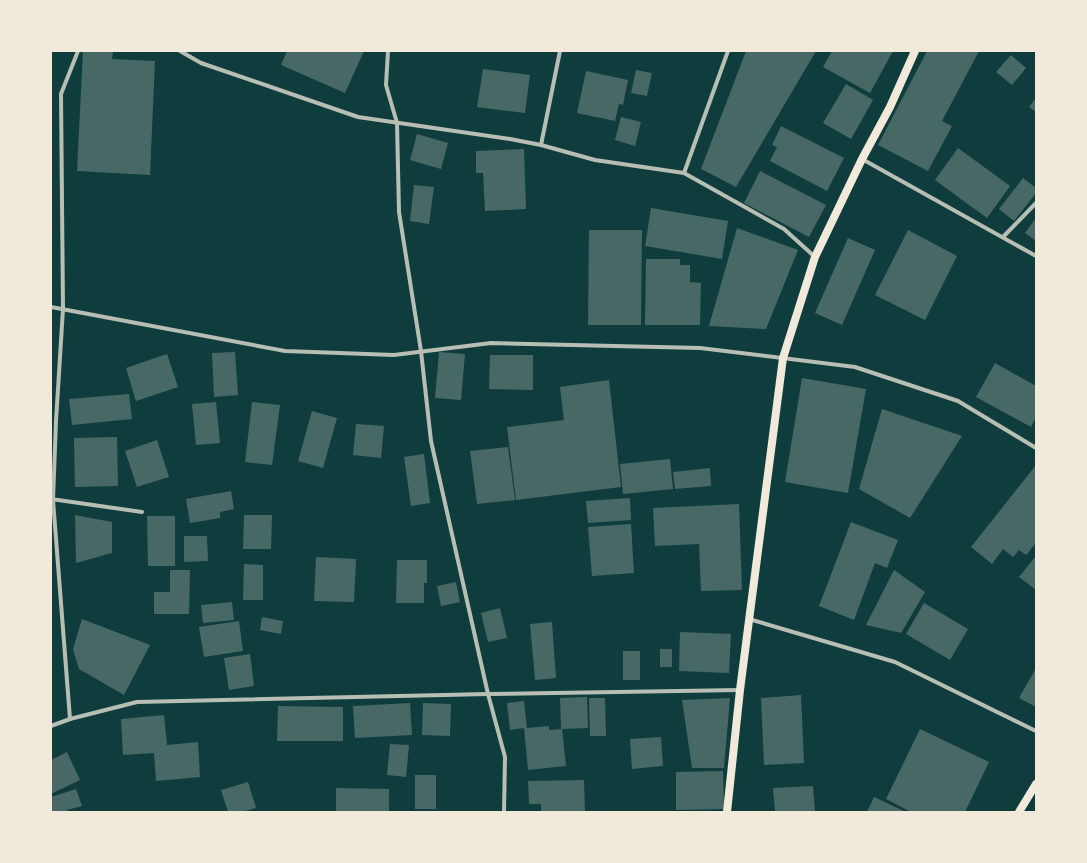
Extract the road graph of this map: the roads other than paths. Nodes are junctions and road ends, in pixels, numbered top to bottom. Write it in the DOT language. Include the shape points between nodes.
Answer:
graph roads {
  1 [pos="78,51"];
  2 [pos="180,51"];
  3 [pos="388,51"];
  4 [pos="560,51"];
  5 [pos="728,51"];
  6 [pos="915,51"];
  7 [pos="397,123"];
  8 [pos="541,145"];
  9 [pos="862,159"];
  10 [pos="684,172"];
  11 [pos="1036,203"];
  12 [pos="1003,237"];
  13 [pos="1036,256"];
  14 [pos="815,257"];
  15 [pos="51,307"];
  16 [pos="63,309"];
  17 [pos="421,351"];
  18 [pos="783,358"];
  19 [pos="53,420"];
  20 [pos="1036,448"];
  21 [pos="52,499"];
  22 [pos="142,512"];
  23 [pos="749,619"];
  24 [pos="740,690"];
  25 [pos="488,694"];
  26 [pos="70,719"];
  27 [pos="51,726"];
  28 [pos="1036,731"];
  29 [pos="1036,784"];
  30 [pos="504,812"];
  31 [pos="727,812"];
  32 [pos="1019,812"];
  1 -- 16 [label="street" via="61,94"];
  2 -- 7 [label="street" via="201,63 358,117"];
  3 -- 7 [label="street" via="386,85"];
  4 -- 8 [label="street"];
  5 -- 10 [label="street"];
  6 -- 9 [label="main road" via="890,107"];
  7 -- 8 [label="street"];
  7 -- 17 [label="street" via="399,212"];
  8 -- 10 [label="street" via="595,160"];
  9 -- 12 [label="street"];
  9 -- 14 [label="main road"];
  10 -- 14 [label="street" via="784,229"];
  11 -- 12 [label="street"];
  12 -- 13 [label="street"];
  14 -- 18 [label="main road"];
  15 -- 16 [label="street"];
  16 -- 17 [label="street" via="285,351 394,355"];
  16 -- 19 [label="street"];
  17 -- 18 [label="street" via="491,342 700,348"];
  17 -- 25 [label="street" via="431,441"];
  18 -- 20 [label="street" via="855,368 958,401"];
  18 -- 23 [label="main road"];
  19 -- 21 [label="street"];
  21 -- 22 [label="street"];
  21 -- 26 [label="street"];
  23 -- 24 [label="main road"];
  23 -- 28 [label="street" via="895,662"];
  24 -- 25 [label="street"];
  24 -- 31 [label="main road"];
  25 -- 26 [label="street" via="137,702"];
  25 -- 30 [label="street" via="505,757"];
  26 -- 27 [label="street"];
  29 -- 32 [label="main road"];
}
